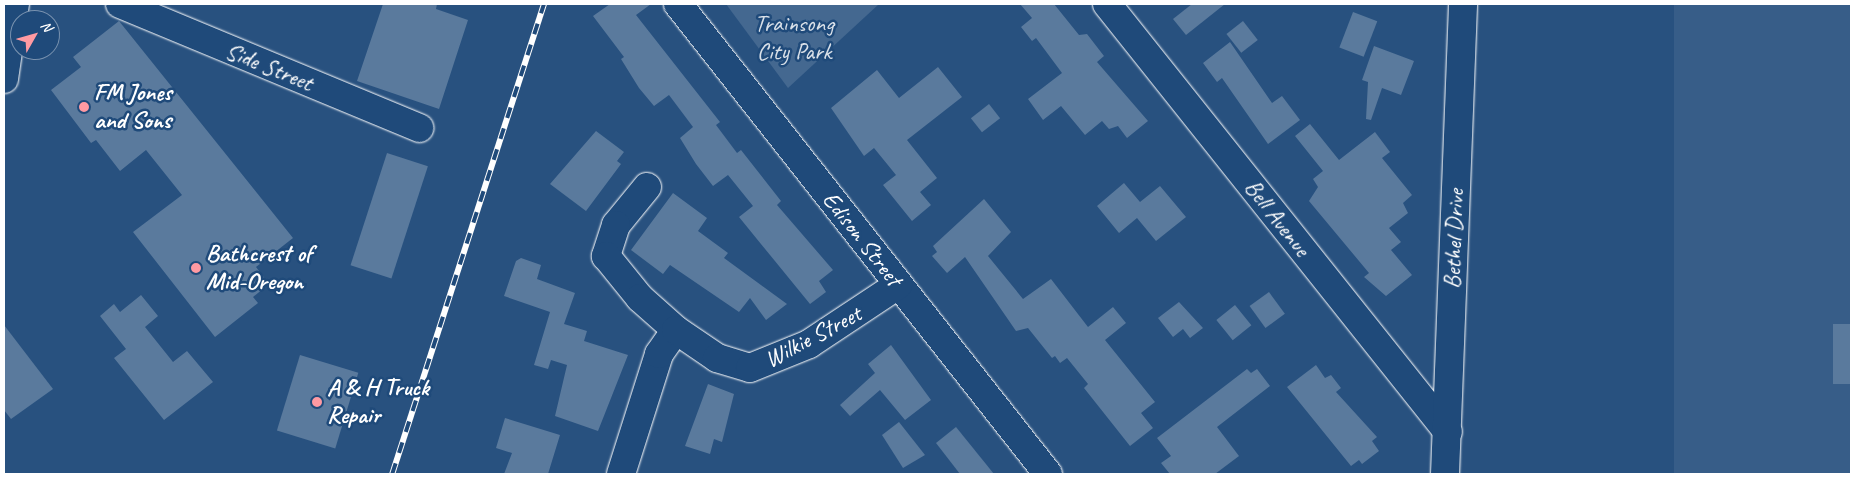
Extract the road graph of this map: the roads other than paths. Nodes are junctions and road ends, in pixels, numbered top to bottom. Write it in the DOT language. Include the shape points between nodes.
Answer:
graph roads {
  1 [pos="15,4"];
  2 [pos="120,4"];
  3 [pos="678,4"];
  4 [pos="1107,4"];
  5 [pos="1459,8"];
  6 [pos="4,79"];
  7 [pos="419,128"];
  8 [pos="647,187"];
  9 [pos="898,285"];
  10 [pos="676,330"];
  11 [pos="1448,432"];
  12 [pos="622,474"];
  13 [pos="1048,474"];
  14 [pos="1445,474"];
  1 -- 6 [label="street"];
  2 -- 7 [label="street, Side Street"];
  3 -- 9 [label="street, Edison Street"];
  4 -- 11 [label="street, Bell Avenue"];
  5 -- 11 [label="street, Bethel Drive"];
  8 -- 10 [label="street, Wilkie Street" via="616,225 606,256 640,298"];
  9 -- 10 [label="street, Wilkie Street" via="809,344 750,368 716,358"];
  9 -- 13 [label="street, Edison Street"];
  10 -- 12 [label="street" via="659,354"];
  11 -- 14 [label="street, Bethel Drive"];
}
